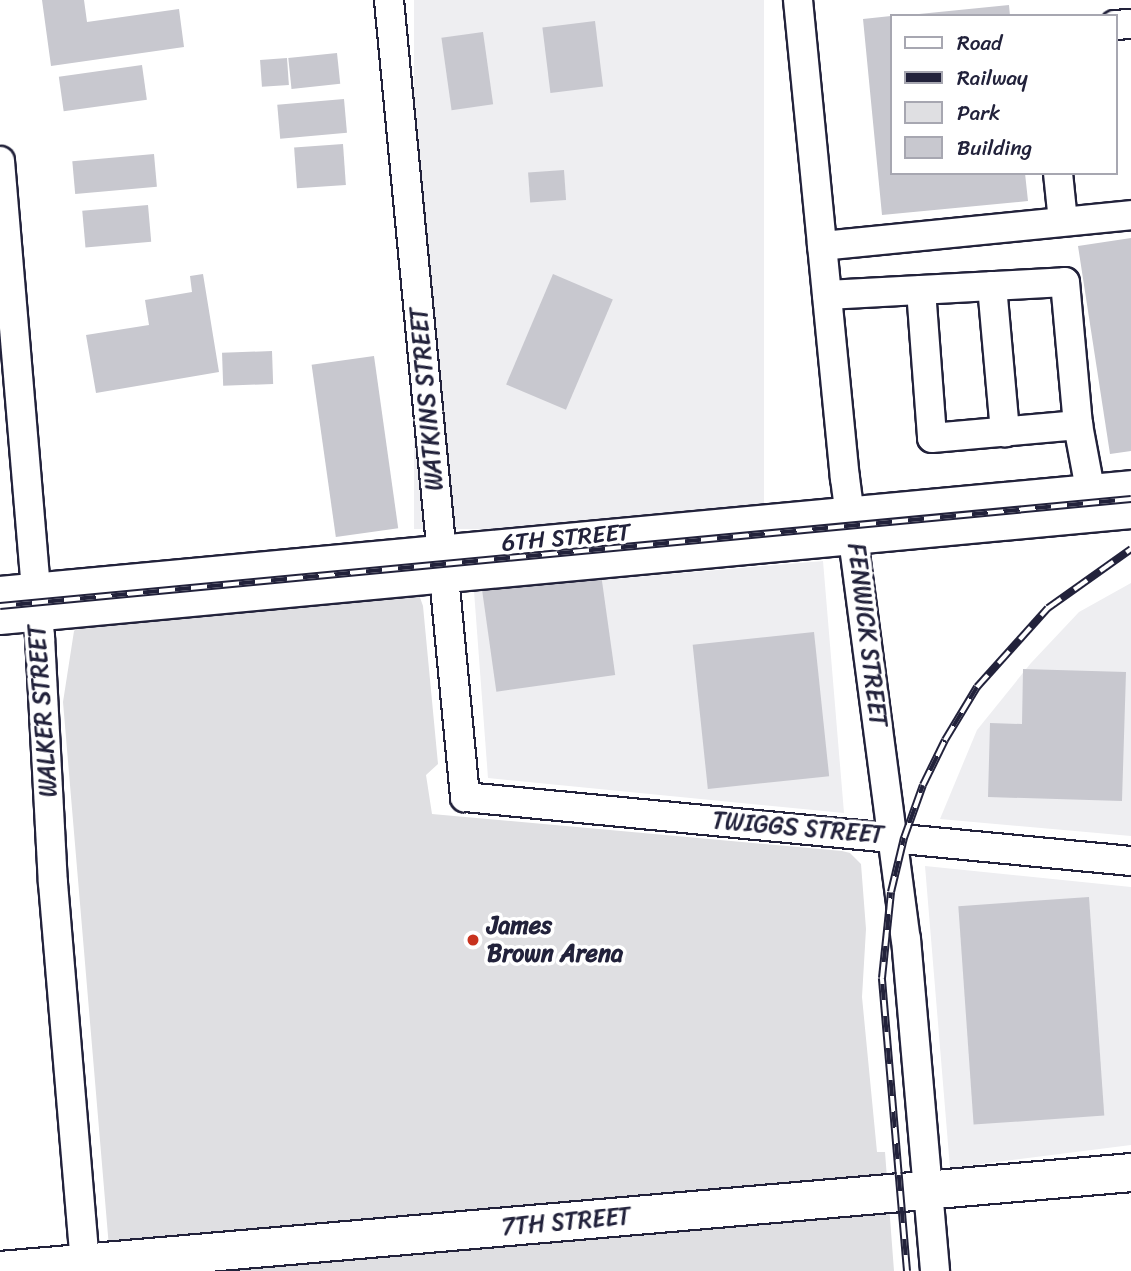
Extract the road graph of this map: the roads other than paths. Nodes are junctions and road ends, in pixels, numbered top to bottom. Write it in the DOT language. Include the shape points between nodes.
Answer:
graph roads {
  1 [pos="389,0"];
  2 [pos="798,0"];
  3 [pos="0,161"];
  4 [pos="1058,175"];
  5 [pos="1131,215"];
  6 [pos="1062,221"];
  7 [pos="822,246"];
  8 [pos="992,286"];
  9 [pos="921,290"];
  10 [pos="827,295"];
  11 [pos="1078,425"];
  12 [pos="1005,432"];
  13 [pos="1131,485"];
  14 [pos="1090,489"];
  15 [pos="850,512"];
  16 [pos="1131,514"];
  17 [pos="855,540"];
  18 [pos="443,550"];
  19 [pos="446,578"];
  20 [pos="35,588"];
  21 [pos="0,591"];
  22 [pos="38,617"];
  23 [pos="0,620"];
  24 [pos="465,797"];
  25 [pos="892,836"];
  26 [pos="1131,861"];
  27 [pos="1131,1172"];
  28 [pos="928,1191"];
  29 [pos="85,1262"];
  30 [pos="0,1270"];
  31 [pos="935,1271"];
  1 -- 18 [label="street, WATKINS STREET"];
  2 -- 7 [label="street, FENWICK STREET"];
  3 -- 20 [label="street, WALKER STREET"];
  4 -- 6 [label="street"];
  5 -- 6 [label="street"];
  6 -- 7 [label="street"];
  7 -- 10 [label="street, FENWICK STREET"];
  8 -- 9 [label="street"];
  8 -- 11 [label="street" via="1065,282"];
  8 -- 12 [label="street"];
  9 -- 10 [label="street"];
  9 -- 12 [label="street" via="932,438"];
  10 -- 15 [label="street, FENWICK STREET"];
  11 -- 12 [label="street"];
  11 -- 14 [label="street"];
  13 -- 14 [label="street, 6TH STREET"];
  14 -- 15 [label="street, 6TH STREET"];
  15 -- 17 [label="street, FENWICK STREET"];
  15 -- 18 [label="street, 6TH STREET"];
  16 -- 17 [label="street, 6TH STREET"];
  17 -- 19 [label="street, 6TH STREET"];
  17 -- 25 [label="street, FENWICK STREET"];
  18 -- 19 [label="street, WATKINS STREET"];
  18 -- 20 [label="street, 6TH STREET"];
  19 -- 22 [label="street, 6TH STREET"];
  19 -- 24 [label="street, WATKINS STREET"];
  20 -- 21 [label="street, 6TH STREET"];
  20 -- 22 [label="street, WALKER STREET"];
  22 -- 23 [label="street, 6TH STREET"];
  22 -- 29 [label="street, WALKER STREET" via="53,883"];
  24 -- 25 [label="street, TWIGGS STREET"];
  25 -- 26 [label="street, TWIGGS STREET"];
  25 -- 28 [label="street, FENWICK STREET" via="906,939"];
  27 -- 28 [label="main road, 7TH STREET"];
  28 -- 29 [label="main road, 7TH STREET"];
  28 -- 31 [label="street, FENWICK STREET"];
  29 -- 30 [label="main road, 7TH STREET"];
}
